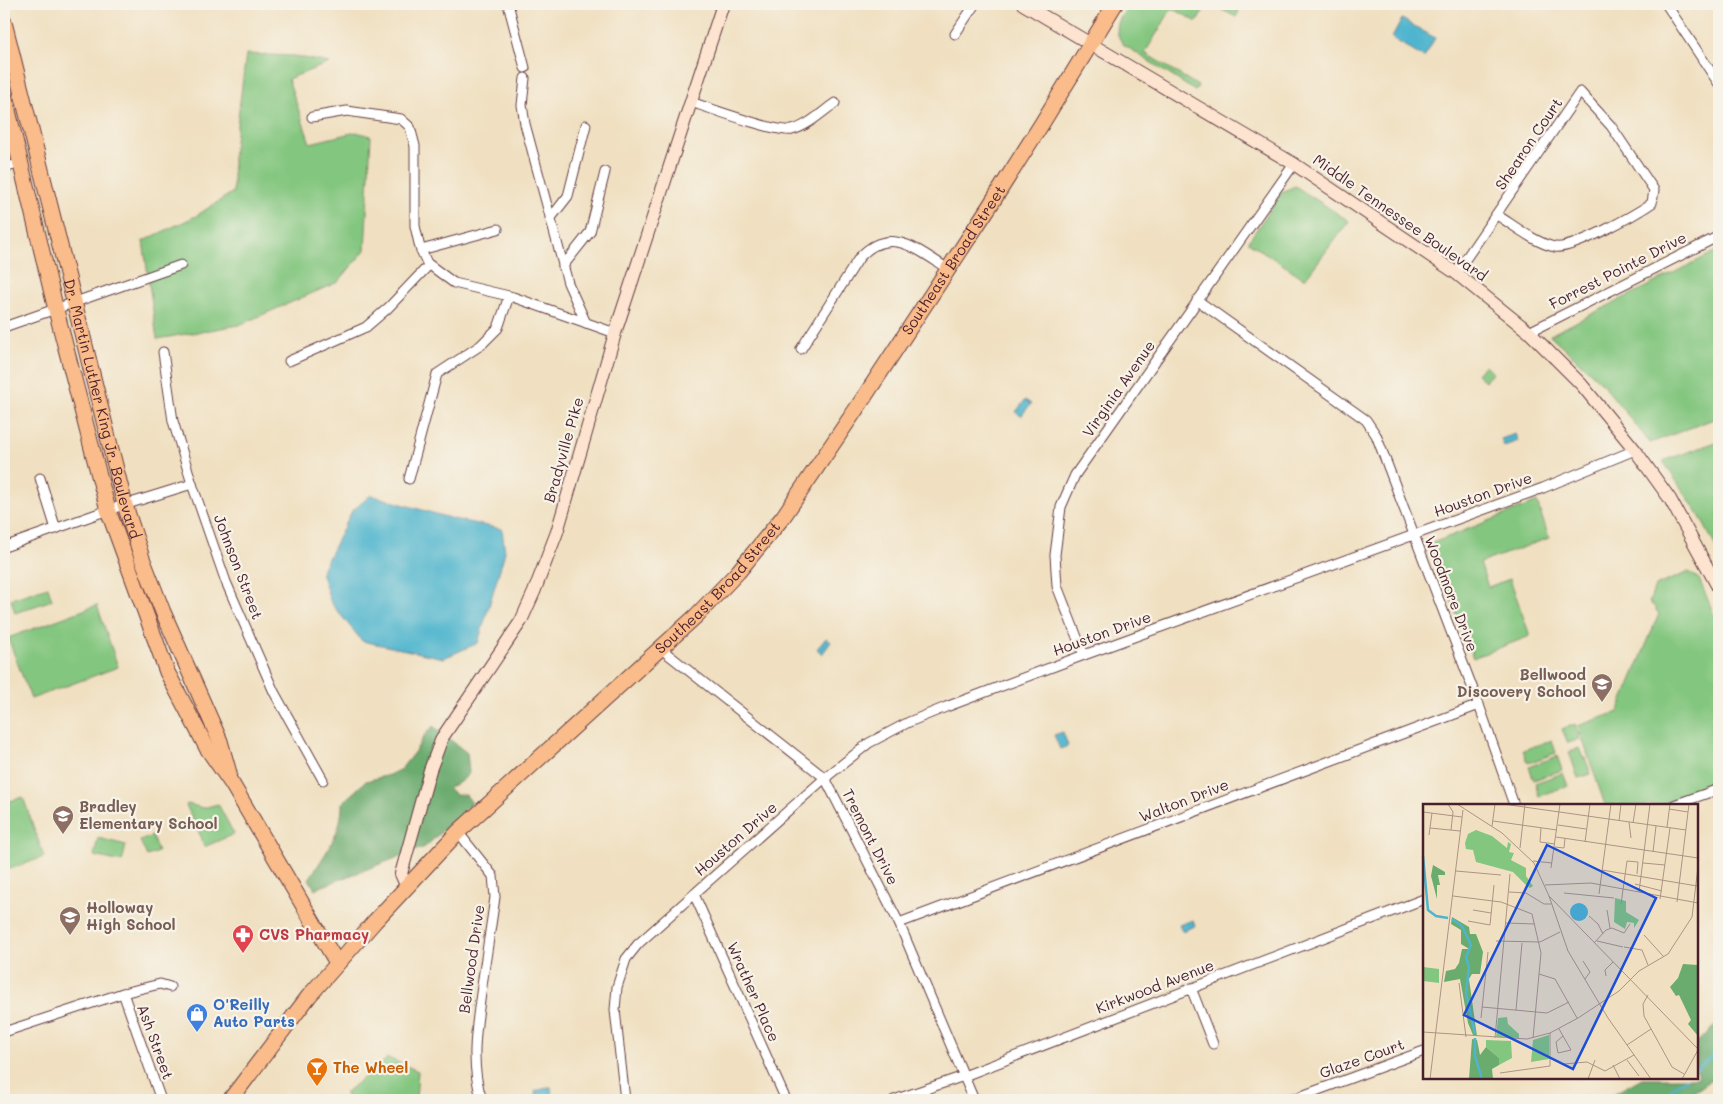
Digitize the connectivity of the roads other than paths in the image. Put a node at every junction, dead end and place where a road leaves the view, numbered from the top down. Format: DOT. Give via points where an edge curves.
graph roads {
  1 [pos="508,4"];
  2 [pos="723,4"];
  3 [pos="975,4"];
  4 [pos="1023,4"];
  5 [pos="1115,4"];
  6 [pos="1666,4"];
  7 [pos="4,22"];
  8 [pos="955,34"];
  9 [pos="1091,43"];
  10 [pos="525,68"];
  11 [pos="526,78"];
  12 [pos="1719,84"];
  13 [pos="4,94"];
  14 [pos="691,102"];
  15 [pos="835,102"];
  16 [pos="312,117"];
  17 [pos="586,125"];
  18 [pos="21,163"];
  19 [pos="1294,164"];
  20 [pos="4,168"];
  21 [pos="605,172"];
  22 [pos="1497,215"];
  23 [pos="550,219"];
  24 [pos="498,229"];
  25 [pos="1719,236"];
  26 [pos="421,250"];
  27 [pos="181,265"];
  28 [pos="429,265"];
  29 [pos="563,266"];
  30 [pos="948,269"];
  31 [pos="1456,273"];
  32 [pos="509,296"];
  33 [pos="1197,300"];
  34 [pos="74,304"];
  35 [pos="56,310"];
  36 [pos="586,323"];
  37 [pos="4,327"];
  38 [pos="1529,332"];
  39 [pos="615,333"];
  40 [pos="801,349"];
  41 [pos="163,352"];
  42 [pos="288,361"];
  43 [pos="1635,450"];
  44 [pos="40,478"];
  45 [pos="409,479"];
  46 [pos="192,484"];
  47 [pos="125,505"];
  48 [pos="108,510"];
  49 [pos="56,529"];
  50 [pos="1414,534"];
  51 [pos="4,547"];
  52 [pos="1719,589"];
  53 [pos="660,648"];
  54 [pos="1084,655"];
  55 [pos="1479,705"];
  56 [pos="825,778"];
  57 [pos="323,780"];
  58 [pos="232,784"];
  59 [pos="1719,789"];
  60 [pos="1514,804"];
  61 [pos="1677,804"];
  62 [pos="458,832"];
  63 [pos="407,887"];
  64 [pos="694,894"];
  65 [pos="1423,899"];
  66 [pos="899,923"];
  67 [pos="337,963"];
  68 [pos="170,987"];
  69 [pos="1191,988"];
  70 [pos="123,993"];
  71 [pos="4,1032"];
  72 [pos="1212,1044"];
  73 [pos="1423,1051"];
  74 [pos="964,1076"];
  75 [pos="161,1100"];
  76 [pos="230,1100"];
  77 [pos="482,1100"];
  78 [pos="625,1100"];
  79 [pos="786,1100"];
  80 [pos="894,1100"];
  81 [pos="974,1100"];
  82 [pos="1281,1100"];
  1 -- 10 [label="street"];
  2 -- 14 [label="main road, Bradyville Pike"];
  3 -- 8 [label="street"];
  4 -- 9 [label="main road, Middle Tennessee Boulevard"];
  5 -- 9 [label="main road, Southeast Broad Street"];
  6 -- 12 [label="street"];
  7 -- 34 [label="main road, Dr. Martin Luther King Jr. Boulevard"];
  9 -- 19 [label="main road, Middle Tennessee Boulevard"];
  9 -- 30 [label="main road, Southeast Broad Street"];
  11 -- 23 [label="street" via="522,105 525,124"];
  13 -- 18 [label="main road, Dr. Martin Luther King Jr. Boulevard"];
  14 -- 15 [label="street" via="758,124 791,130"];
  14 -- 39 [label="main road, Bradyville Pike"];
  16 -- 26 [label="street" via="348,111 401,119 410,127 415,146 415,226"];
  17 -- 23 [label="street" via="568,196"];
  18 -- 20 [label="street"];
  18 -- 35 [label="main road, Dr. Martin Luther King Jr. Boulevard"];
  19 -- 31 [label="main road, Middle Tennessee Boulevard"];
  19 -- 33 [label="street, Virginia Avenue"];
  21 -- 29 [label="street" via="590,232"];
  22 -- 22 [label="street, Shearon Court" via="1580,92 1610,126 1654,190 1652,203 1572,245 1555,247"];
  22 -- 31 [label="street, Shearon Court"];
  23 -- 29 [label="street"];
  24 -- 26 [label="street"];
  25 -- 38 [label="street, Forrest Pointe Drive"];
  26 -- 28 [label="street"];
  27 -- 34 [label="street"];
  28 -- 32 [label="street" via="454,283"];
  28 -- 42 [label="street" via="366,327"];
  29 -- 36 [label="street"];
  30 -- 40 [label="street" via="909,244 881,242 868,248"];
  30 -- 53 [label="main road, Southeast Broad Street" via="783,517 738,572"];
  31 -- 38 [label="main road, Middle Tennessee Boulevard"];
  32 -- 36 [label="street"];
  32 -- 45 [label="street" via="498,328 481,345 437,374"];
  33 -- 50 [label="street, Woodmore Drive" via="1366,420 1376,435"];
  33 -- 54 [label="street, Virginia Avenue" via="1075,475 1061,507 1055,555 1058,586"];
  34 -- 35 [label="street"];
  34 -- 47 [label="main road, Dr. Martin Luther King Jr. Boulevard"];
  35 -- 37 [label="street"];
  35 -- 48 [label="main road, Dr. Martin Luther King Jr. Boulevard"];
  36 -- 39 [label="street"];
  38 -- 43 [label="main road, Middle Tennessee Boulevard" via="1582,384"];
  39 -- 63 [label="main road, Bradyville Pike" via="557,532 534,592 521,621 442,738 401,874"];
  41 -- 46 [label="street, Johnson Street" via="173,421"];
  43 -- 50 [label="street, Houston Drive" via="1543,488"];
  43 -- 52 [label="main road, Middle Tennessee Boulevard" via="1670,499"];
  44 -- 49 [label="street"];
  46 -- 47 [label="street"];
  46 -- 57 [label="street, Johnson Street" via="226,582 274,692"];
  47 -- 48 [label="street"];
  47 -- 58 [label="main road, Dr. Martin Luther King Jr. Boulevard" via="163,612 220,742"];
  48 -- 49 [label="street"];
  48 -- 58 [label="main road, Dr. Martin Luther King Jr. Boulevard" via="167,672 207,748"];
  49 -- 51 [label="street"];
  50 -- 54 [label="street, Houston Drive"];
  50 -- 55 [label="street, Woodmore Drive"];
  53 -- 56 [label="street, Tremont Drive"];
  53 -- 62 [label="main road, Southeast Broad Street"];
  54 -- 56 [label="street, Houston Drive" via="909,722 869,742"];
  55 -- 60 [label="street, Woodmore Drive"];
  55 -- 66 [label="street, Walton Drive"];
  56 -- 64 [label="street, Houston Drive"];
  56 -- 66 [label="street, Tremont Drive"];
  58 -- 67 [label="main road, Dr. Martin Luther King Jr. Boulevard"];
  59 -- 61 [label="street"];
  62 -- 63 [label="main road, Southeast Broad Street"];
  62 -- 77 [label="street, Bellwood Drive" via="493,876 495,897 474,1039 477,1086"];
  63 -- 67 [label="main road, Southeast Broad Street"];
  64 -- 78 [label="street, Houston Drive" via="638,944 626,959 617,987 615,1010"];
  64 -- 79 [label="street, Wrather Place"];
  65 -- 69 [label="street, Kirkwood Avenue"];
  66 -- 74 [label="street, Tremont Drive"];
  67 -- 76 [label="main road, Southeast Broad Street"];
  68 -- 70 [label="street" via="160,984"];
  69 -- 72 [label="street"];
  69 -- 74 [label="street, Kirkwood Avenue"];
  70 -- 71 [label="street"];
  70 -- 75 [label="street, Ash Street"];
  73 -- 82 [label="street, Glaze Court" via="1299,1097"];
  74 -- 80 [label="street, Kirkwood Avenue"];
  74 -- 81 [label="street, Tremont Drive"];
}
